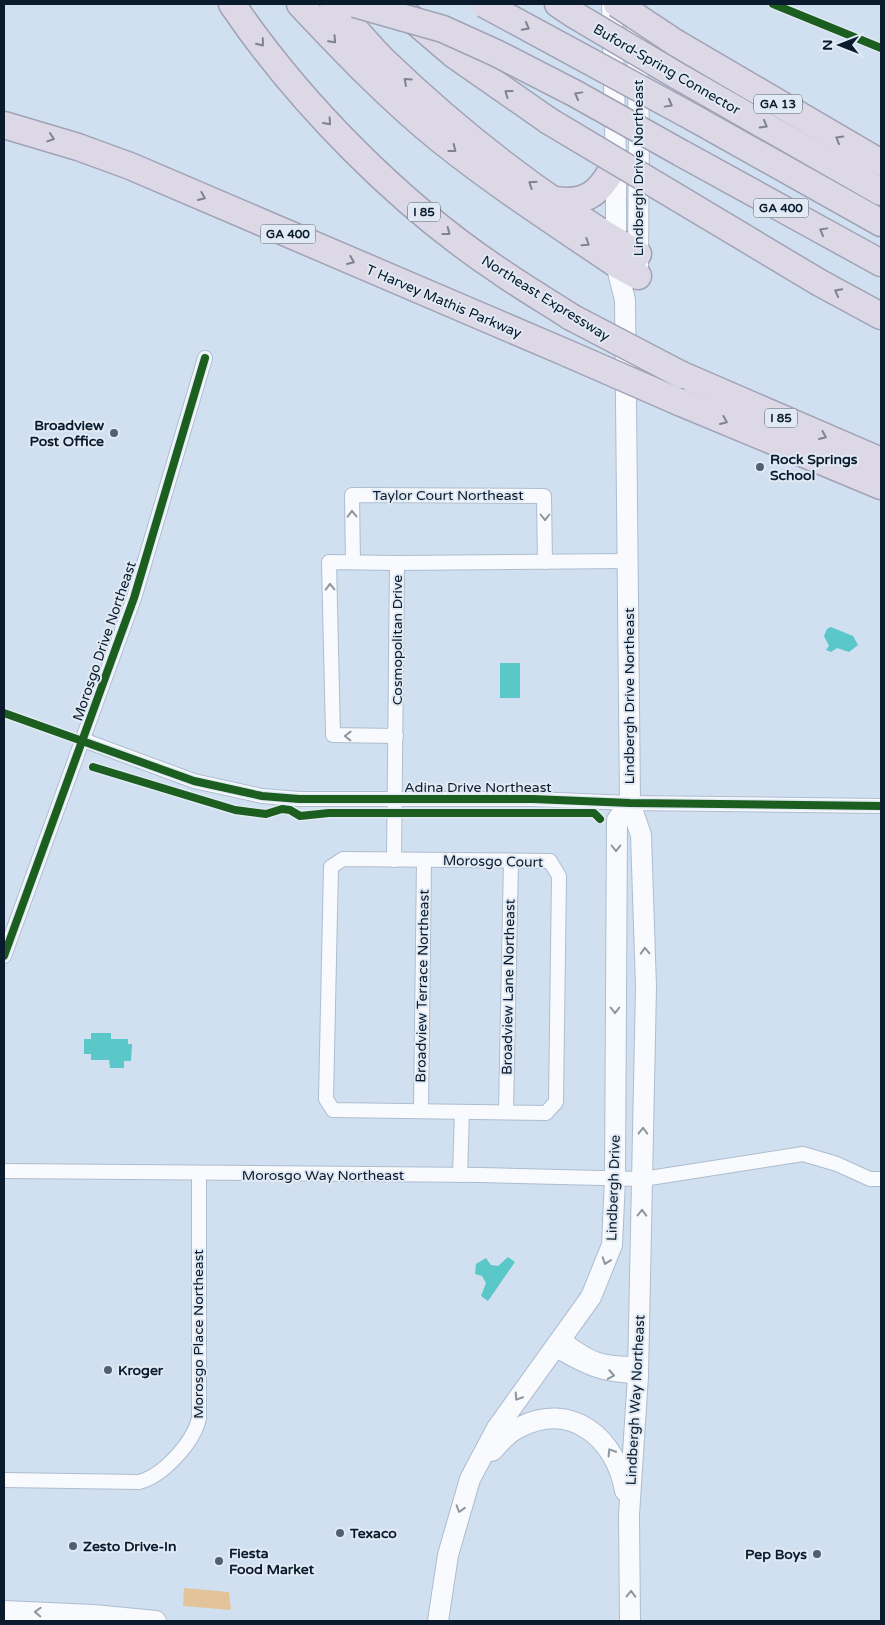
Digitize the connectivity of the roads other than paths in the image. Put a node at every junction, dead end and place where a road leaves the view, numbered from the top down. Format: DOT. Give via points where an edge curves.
graph roads {
  1 [pos="232,4"];
  2 [pos="300,4"];
  3 [pos="333,4"];
  4 [pos="355,4"];
  5 [pos="396,4"];
  6 [pos="484,4"];
  7 [pos="612,4"];
  8 [pos="617,4"];
  9 [pos="636,4"];
  10 [pos="565,9"];
  11 [pos="4,125"];
  12 [pos="616,163"];
  13 [pos="881,163"];
  14 [pos="881,192"];
  15 [pos="556,200"];
  16 [pos="881,223"];
  17 [pos="627,258"];
  18 [pos="881,263"];
  19 [pos="881,316"];
  20 [pos="205,358"];
  21 [pos="881,461"];
  22 [pos="881,486"];
  23 [pos="352,562"];
  24 [pos="545,562"];
  25 [pos="628,562"];
  26 [pos="397,563"];
  27 [pos="396,736"];
  28 [pos="83,740"];
  29 [pos="396,799"];
  30 [pos="630,803"];
  31 [pos="881,806"];
  32 [pos="394,860"];
  33 [pos="424,860"];
  34 [pos="511,861"];
  35 [pos="4,956"];
  36 [pos="421,1111"];
  37 [pos="462,1112"];
  38 [pos="506,1112"];
  39 [pos="4,1172"];
  40 [pos="199,1174"];
  41 [pos="460,1175"];
  42 [pos="615,1179"];
  43 [pos="643,1179"];
  44 [pos="881,1179"];
  45 [pos="558,1343"];
  46 [pos="638,1370"];
  47 [pos="470,1479"];
  48 [pos="4,1480"];
  49 [pos="629,1515"];
  50 [pos="4,1611"];
  51 [pos="156,1621"];
  52 [pos="438,1621"];
  53 [pos="630,1621"];
  1 -- 21 [label="highway, Northeast Expressway / I 85, one-way, bridge" via="295,86 335,130 437,224 500,272 571,316 682,375"];
  2 -- 17 [label="highway, one-way" via="381,86 442,141 486,175"];
  15 -- 3 [label="highway, one-way" via="451,122 383,59"];
  18 -- 4 [label="highway, GA 400, one-way, bridge" via="496,53 443,30"];
  19 -- 5 [label="highway, one-way, bridge" via="549,120 453,54"];
  6 -- 16 [label="highway, one-way, bridge"];
  7 -- 12 [label="main road, Lindbergh Drive Northeast"];
  13 -- 8 [label="highway, Buford-Spring Connector / GA 13, one-way, bridge" via="676,44"];
  9 -- 17 [label="main road, Lindbergh Drive Northeast" via="640,131"];
  10 -- 14 [label="highway, Buford-Spring Connector / GA 13, one-way, bridge"];
  11 -- 22 [label="highway, T Harvey Mathis Parkway / GA 400, one-way, bridge" via="130,166"];
  12 -- 15 [label="highway" via="606,182 594,193 580,201"];
  12 -- 17 [label="main road, Lindbergh Drive Northeast"];
  15 -- 17 [label="highway"];
  17 -- 25 [label="main road, Lindbergh Drive Northeast"];
  20 -- 28 [label="street, Morosgo Drive Northeast" via="134,598"];
  23 -- 24 [label="street, Taylor Court Northeast, one-way" via="352,495 544,496"];
  23 -- 26 [label="street"];
  27 -- 23 [label="street, one-way" via="333,735 329,562"];
  24 -- 25 [label="street, Cosmopolitan Drive"];
  24 -- 26 [label="street, Cosmopolitan Drive"];
  25 -- 30 [label="main road, Lindbergh Drive Northeast"];
  26 -- 27 [label="street, Cosmopolitan Drive"];
  27 -- 29 [label="street, Cosmopolitan Drive"];
  28 -- 29 [label="street, Adina Drive Northeast" via="229,791 299,798"];
  28 -- 35 [label="street, Morosgo Drive Northeast"];
  29 -- 30 [label="street, Adina Drive Northeast"];
  29 -- 32 [label="street, Cosmopolitan Drive"];
  30 -- 31 [label="street, Adina Drive Northeast"];
  30 -- 42 [label="main road, Lindbergh Drive, one-way" via="617,820"];
  43 -- 30 [label="main road, Lindbergh Drive Northeast, one-way" via="644,921 641,835"];
  32 -- 33 [label="street, Morosgo Court"];
  32 -- 36 [label="street, Morosgo Court" via="343,859 331,868 326,1099 333,1110"];
  33 -- 34 [label="street, Morosgo Court"];
  33 -- 36 [label="street, Broadview Terrace Northeast"];
  34 -- 38 [label="street, Broadview Lane Northeast"];
  34 -- 38 [label="street, Morosgo Court" via="550,861 559,876 556,1102 546,1113"];
  36 -- 37 [label="street, Morosgo Court"];
  37 -- 38 [label="street, Morosgo Court"];
  37 -- 41 [label="street"];
  39 -- 40 [label="street, Morosgo Way Northeast"];
  40 -- 41 [label="street, Morosgo Way Northeast"];
  40 -- 48 [label="street, Morosgo Place Northeast" via="197,1428 161,1473 151,1479 139,1482"];
  41 -- 42 [label="street, Morosgo Way Northeast"];
  42 -- 43 [label="street, Morosgo Way Northeast"];
  42 -- 45 [label="main road, Lindbergh Drive, one-way" via="612,1245 591,1297"];
  43 -- 44 [label="street, Morosgo Way Northeast" via="803,1154 838,1164 870,1179"];
  46 -- 43 [label="main road, Lindbergh Way Northeast, one-way"];
  45 -- 46 [label="street" via="596,1361"];
  45 -- 47 [label="main road, Lindbergh Drive, one-way" via="497,1428"];
  46 -- 49 [label="main road, Lindbergh Way Northeast"];
  49 -- 47 [label="main road, one-way" via="622,1472 610,1449 599,1437 573,1423 543,1420 516,1429 490,1453"];
  47 -- 52 [label="main road, Lindbergh Drive, one-way" via="448,1555"];
  53 -- 49 [label="main road, Lindbergh Way Northeast, one-way"];
  51 -- 50 [label="main road, one-way"];
}
